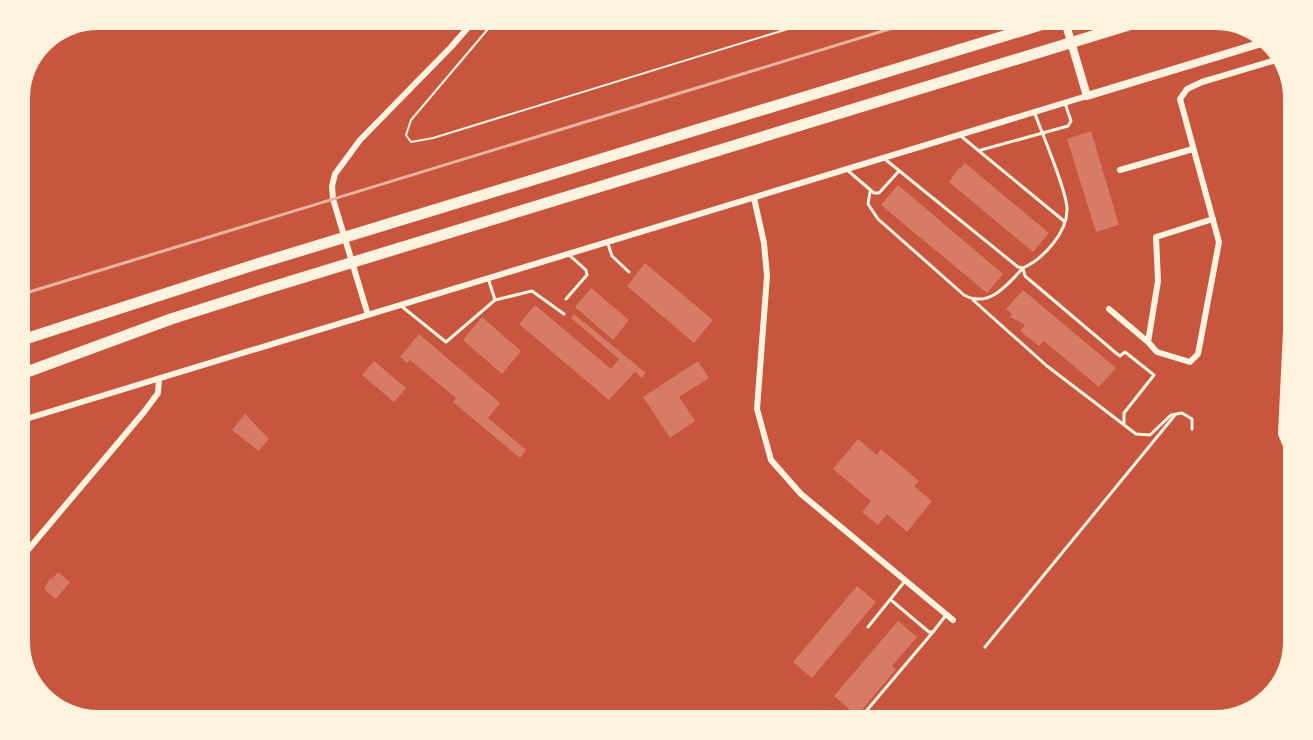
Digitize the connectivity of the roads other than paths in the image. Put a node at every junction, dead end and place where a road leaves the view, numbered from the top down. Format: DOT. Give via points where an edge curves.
graph roads {
  1 [pos="466,30"];
  2 [pos="1025,30"];
  3 [pos="1070,30"];
  4 [pos="1114,30"];
  5 [pos="1073,43"];
  6 [pos="1256,45"];
  7 [pos="1272,61"];
  8 [pos="1087,96"];
  9 [pos="1065,103"];
  10 [pos="1035,112"];
  11 [pos="1042,132"];
  12 [pos="959,134"];
  13 [pos="1193,149"];
  14 [pos="979,151"];
  15 [pos="883,158"];
  16 [pos="846,169"];
  17 [pos="1120,170"];
  18 [pos="899,171"];
  19 [pos="870,192"];
  20 [pos="754,198"];
  21 [pos="1213,219"];
  22 [pos="1066,222"];
  23 [pos="345,239"];
  24 [pos="607,242"];
  25 [pos="568,254"];
  26 [pos="352,263"];
  27 [pos="1023,268"];
  28 [pos="629,272"];
  29 [pos="488,278"];
  30 [pos="566,299"];
  31 [pos="971,299"];
  32 [pos="495,300"];
  33 [pos="400,305"];
  34 [pos="1109,309"];
  35 [pos="564,314"];
  36 [pos="368,315"];
  37 [pos="30,337"];
  38 [pos="1148,342"];
  39 [pos="30,371"];
  40 [pos="159,379"];
  41 [pos="1283,393"];
  42 [pos="1175,415"];
  43 [pos="30,418"];
  44 [pos="1124,424"];
  45 [pos="1192,429"];
  46 [pos="1283,439"];
  47 [pos="30,547"];
  48 [pos="905,581"];
  49 [pos="891,600"];
  50 [pos="950,618"];
  51 [pos="868,627"];
  52 [pos="933,632"];
  53 [pos="985,647"];
  54 [pos="867,710"];
  1 -- 23 [label="street" via="360,140 335,174 333,199"];
  2 -- 23 [label="highway"];
  3 -- 5 [label="street"];
  4 -- 5 [label="highway"];
  5 -- 8 [label="street"];
  5 -- 26 [label="highway"];
  6 -- 8 [label="street"];
  7 -- 13 [label="street" via="1187,89 1180,99"];
  8 -- 9 [label="street"];
  9 -- 10 [label="street"];
  9 -- 11 [label="lane" via="1070,124"];
  10 -- 11 [label="lane"];
  10 -- 12 [label="street"];
  11 -- 14 [label="lane"];
  11 -- 22 [label="lane" via="1067,205"];
  12 -- 14 [label="lane"];
  12 -- 15 [label="street"];
  13 -- 17 [label="street"];
  13 -- 21 [label="street"];
  14 -- 22 [label="lane"];
  15 -- 16 [label="street"];
  15 -- 18 [label="lane"];
  16 -- 19 [label="lane"];
  16 -- 20 [label="street"];
  18 -- 19 [label="lane" via="879,193"];
  18 -- 27 [label="lane"];
  19 -- 31 [label="lane" via="868,204 878,219"];
  20 -- 24 [label="street"];
  20 -- 48 [label="street" via="766,262 757,388 766,447 784,478"];
  21 -- 38 [label="street" via="1156,237 1158,281"];
  21 -- 38 [label="street" via="1219,242 1198,354 1190,362 1157,352"];
  22 -- 27 [label="lane" via="1043,253"];
  23 -- 26 [label="street"];
  23 -- 37 [label="highway"];
  24 -- 25 [label="street"];
  24 -- 28 [label="lane" via="612,256"];
  25 -- 29 [label="street"];
  25 -- 30 [label="lane" via="587,275"];
  26 -- 36 [label="street"];
  26 -- 39 [label="highway" via="171,319"];
  27 -- 31 [label="lane" via="997,295"];
  27 -- 44 [label="lane" via="1025,276 1120,356 1125,352 1154,375 1124,413"];
  29 -- 32 [label="lane"];
  29 -- 33 [label="street"];
  31 -- 44 [label="lane"];
  32 -- 33 [label="lane" via="446,342"];
  32 -- 35 [label="lane" via="532,291"];
  33 -- 36 [label="street"];
  34 -- 38 [label="street"];
  36 -- 40 [label="street"];
  40 -- 43 [label="street"];
  40 -- 47 [label="street" via="158,393 144,412"];
  41 -- 46 [label="street"];
  42 -- 44 [label="lane" via="1144,437"];
  42 -- 45 [label="lane" via="1192,419"];
  42 -- 53 [label="lane"];
  48 -- 49 [label="lane"];
  48 -- 50 [label="street"];
  49 -- 51 [label="lane"];
  49 -- 52 [label="lane"];
  50 -- 52 [label="lane"];
  52 -- 54 [label="lane"];
}
